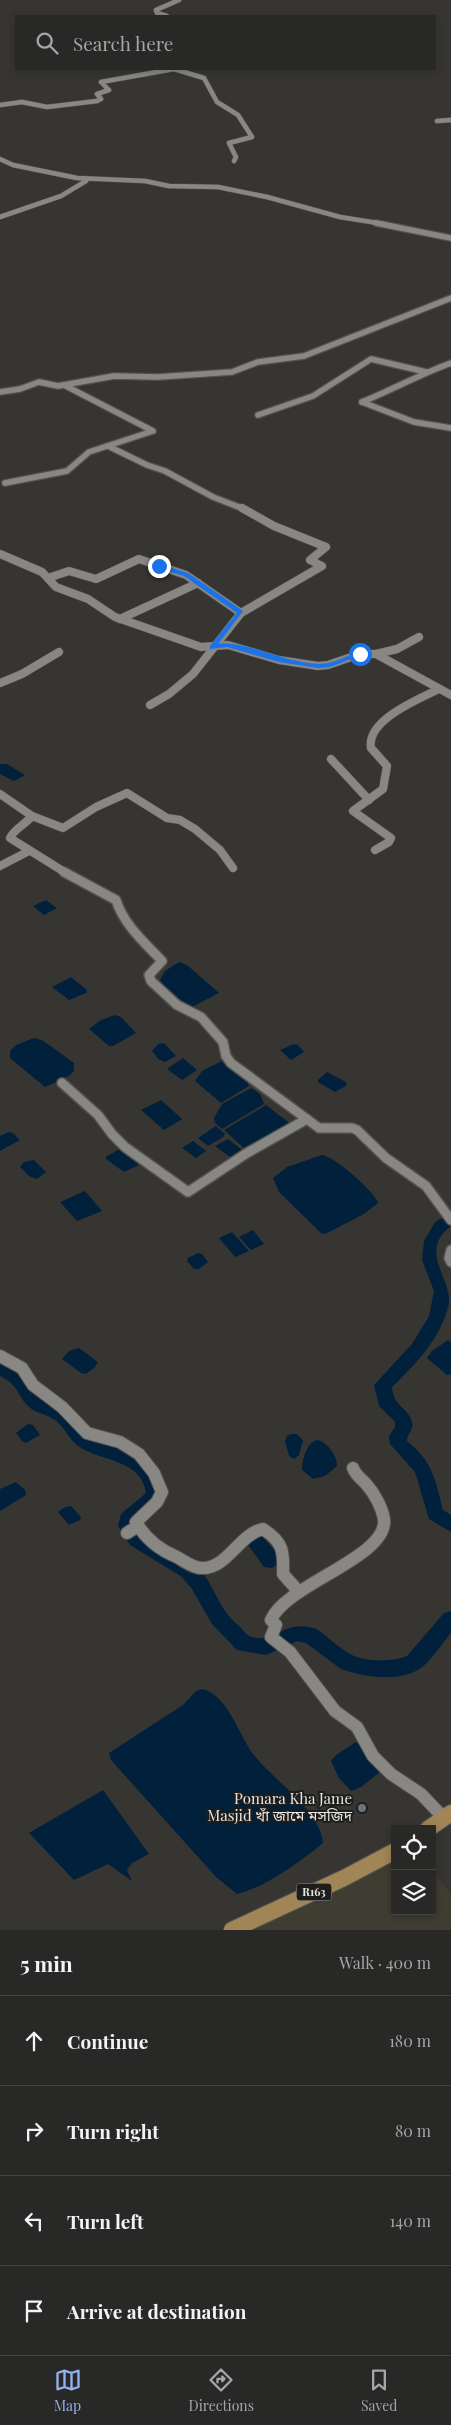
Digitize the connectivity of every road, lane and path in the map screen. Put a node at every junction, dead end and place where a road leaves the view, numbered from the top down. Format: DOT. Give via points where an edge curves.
graph roads {
  1 [pos="178,0"];
  2 [pos="164,15"];
  3 [pos="168,70"];
  4 [pos="177,70"];
  5 [pos="0,105"];
  6 [pos="451,120"];
  7 [pos="437,121"];
  8 [pos="0,159"];
  9 [pos="234,162"];
  10 [pos="88,179"];
  11 [pos="0,218"];
  12 [pos="451,238"];
  13 [pos="451,298"];
  14 [pos="441,303"];
  15 [pos="449,306"];
  16 [pos="451,363"];
  17 [pos="426,372"];
  18 [pos="64,385"];
  19 [pos="0,392"];
  20 [pos="258,415"];
  21 [pos="451,428"];
  22 [pos="108,446"];
  23 [pos="5,483"];
  24 [pos="0,554"];
  25 [pos="48,578"];
  26 [pos="198,583"];
  27 [pos="241,613"];
  28 [pos="120,619"];
  29 [pos="420,637"];
  30 [pos="212,647"];
  31 [pos="59,652"];
  32 [pos="376,654"];
  33 [pos="0,683"];
  34 [pos="439,689"];
  35 [pos="451,695"];
  36 [pos="150,705"];
  37 [pos="331,759"];
  38 [pos="0,794"];
  39 [pos="369,800"];
  40 [pos="32,816"];
  41 [pos="374,850"];
  42 [pos="29,851"];
  43 [pos="0,866"];
  44 [pos="233,868"];
  45 [pos="62,1083"];
  46 [pos="307,1119"];
  47 [pos="449,1218"];
  48 [pos="451,1250"];
  49 [pos="451,1262"];
  50 [pos="0,1356"];
  51 [pos="352,1468"];
  52 [pos="298,1592"];
  53 [pos="271,1637"];
  54 [pos="285,1648"];
  55 [pos="447,1816"];
  56 [pos="434,1825"];
  57 [pos="391,1853"];
  58 [pos="232,1930"];
  1 -- 2 [label="street" via="156,10"];
  3 -- 5 [label="street" via="104,80 101,82 109,90 97,94 100,100 47,107 22,102"];
  4 -- 9 [label="street" via="204,78 217,102 238,115 249,130 252,137 229,143 236,159"];
  6 -- 7 [label="street"];
  8 -- 10 [label="street" via="13,165"];
  10 -- 11 [label="street" via="77,183 66,194"];
  10 -- 12 [label="street" via="192,188 218,187 340,217"];
  13 -- 14 [label="street"];
  14 -- 15 [label="street"];
  14 -- 18 [label="street" via="295,358 258,362 225,373 114,376"];
  16 -- 17 [label="street"];
  17 -- 20 [label="street" via="370,359 313,396"];
  17 -- 21 [label="street" via="362,402 414,422"];
  18 -- 19 [label="street" via="39,382"];
  18 -- 22 [label="street" via="153,430"];
  22 -- 23 [label="street" via="86,454 67,471"];
  22 -- 27 [label="street" via="274,526 326,547 310,560 322,566"];
  24 -- 25 [label="street" via="36,568"];
  25 -- 26 [label="street" via="69,571 96,579 139,559 186,575"];
  25 -- 28 [label="street" via="56,587 88,599"];
  26 -- 27 [label="street"];
  26 -- 28 [label="street"];
  27 -- 30 [label="street"];
  28 -- 30 [label="street" via="201,647"];
  29 -- 32 [label="street" via="397,649"];
  30 -- 32 [label="street" via="228,645 279,660 318,666 360,654"];
  30 -- 36 [label="street" via="193,674"];
  31 -- 33 [label="street"];
  32 -- 34 [label="street"];
  34 -- 35 [label="street"];
  34 -- 39 [label="street" via="401,709 373,732 372,750 387,766 385,786"];
  37 -- 39 [label="street" via="346,770 358,790"];
  38 -- 40 [label="street"];
  39 -- 41 [label="street" via="354,812 392,839"];
  40 -- 42 [label="street" via="10,835 13,841"];
  40 -- 44 [label="street" via="63,828 127,793 167,818 179,820 195,829 220,850"];
  42 -- 43 [label="street"];
  42 -- 46 [label="street" via="116,900 131,928 162,961 149,975 151,981 177,1005 201,1017 223,1042 226,1056 235,1067"];
  45 -- 46 [label="street" via="102,1119 114,1138 144,1163 188,1192"];
  46 -- 47 [label="street" via="322,1129 354,1128 400,1170 426,1186"];
  48 -- 49 [label="street"];
  50 -- 52 [label="street" via="17,1363 28,1374 31,1384 67,1411 78,1427 94,1437 120,1442 134,1449 145,1461 161,1493 157,1502 138,1517 133,1529 160,1548 199,1568 210,1568 248,1536 263,1529 281,1545 286,1558 283,1574"];
  51 -- 52 [label="street" via="356,1478 367,1484 381,1510 384,1524 378,1539 366,1550"];
  52 -- 53 [label="street" via="275,1610 271,1620 276,1625"];
  53 -- 54 [label="street"];
  54 -- 55 [label="street" via="335,1711 357,1727 373,1756 391,1774"];
  55 -- 56 [label="main road"];
  57 -- 58 [label="main road, R163"];
}
